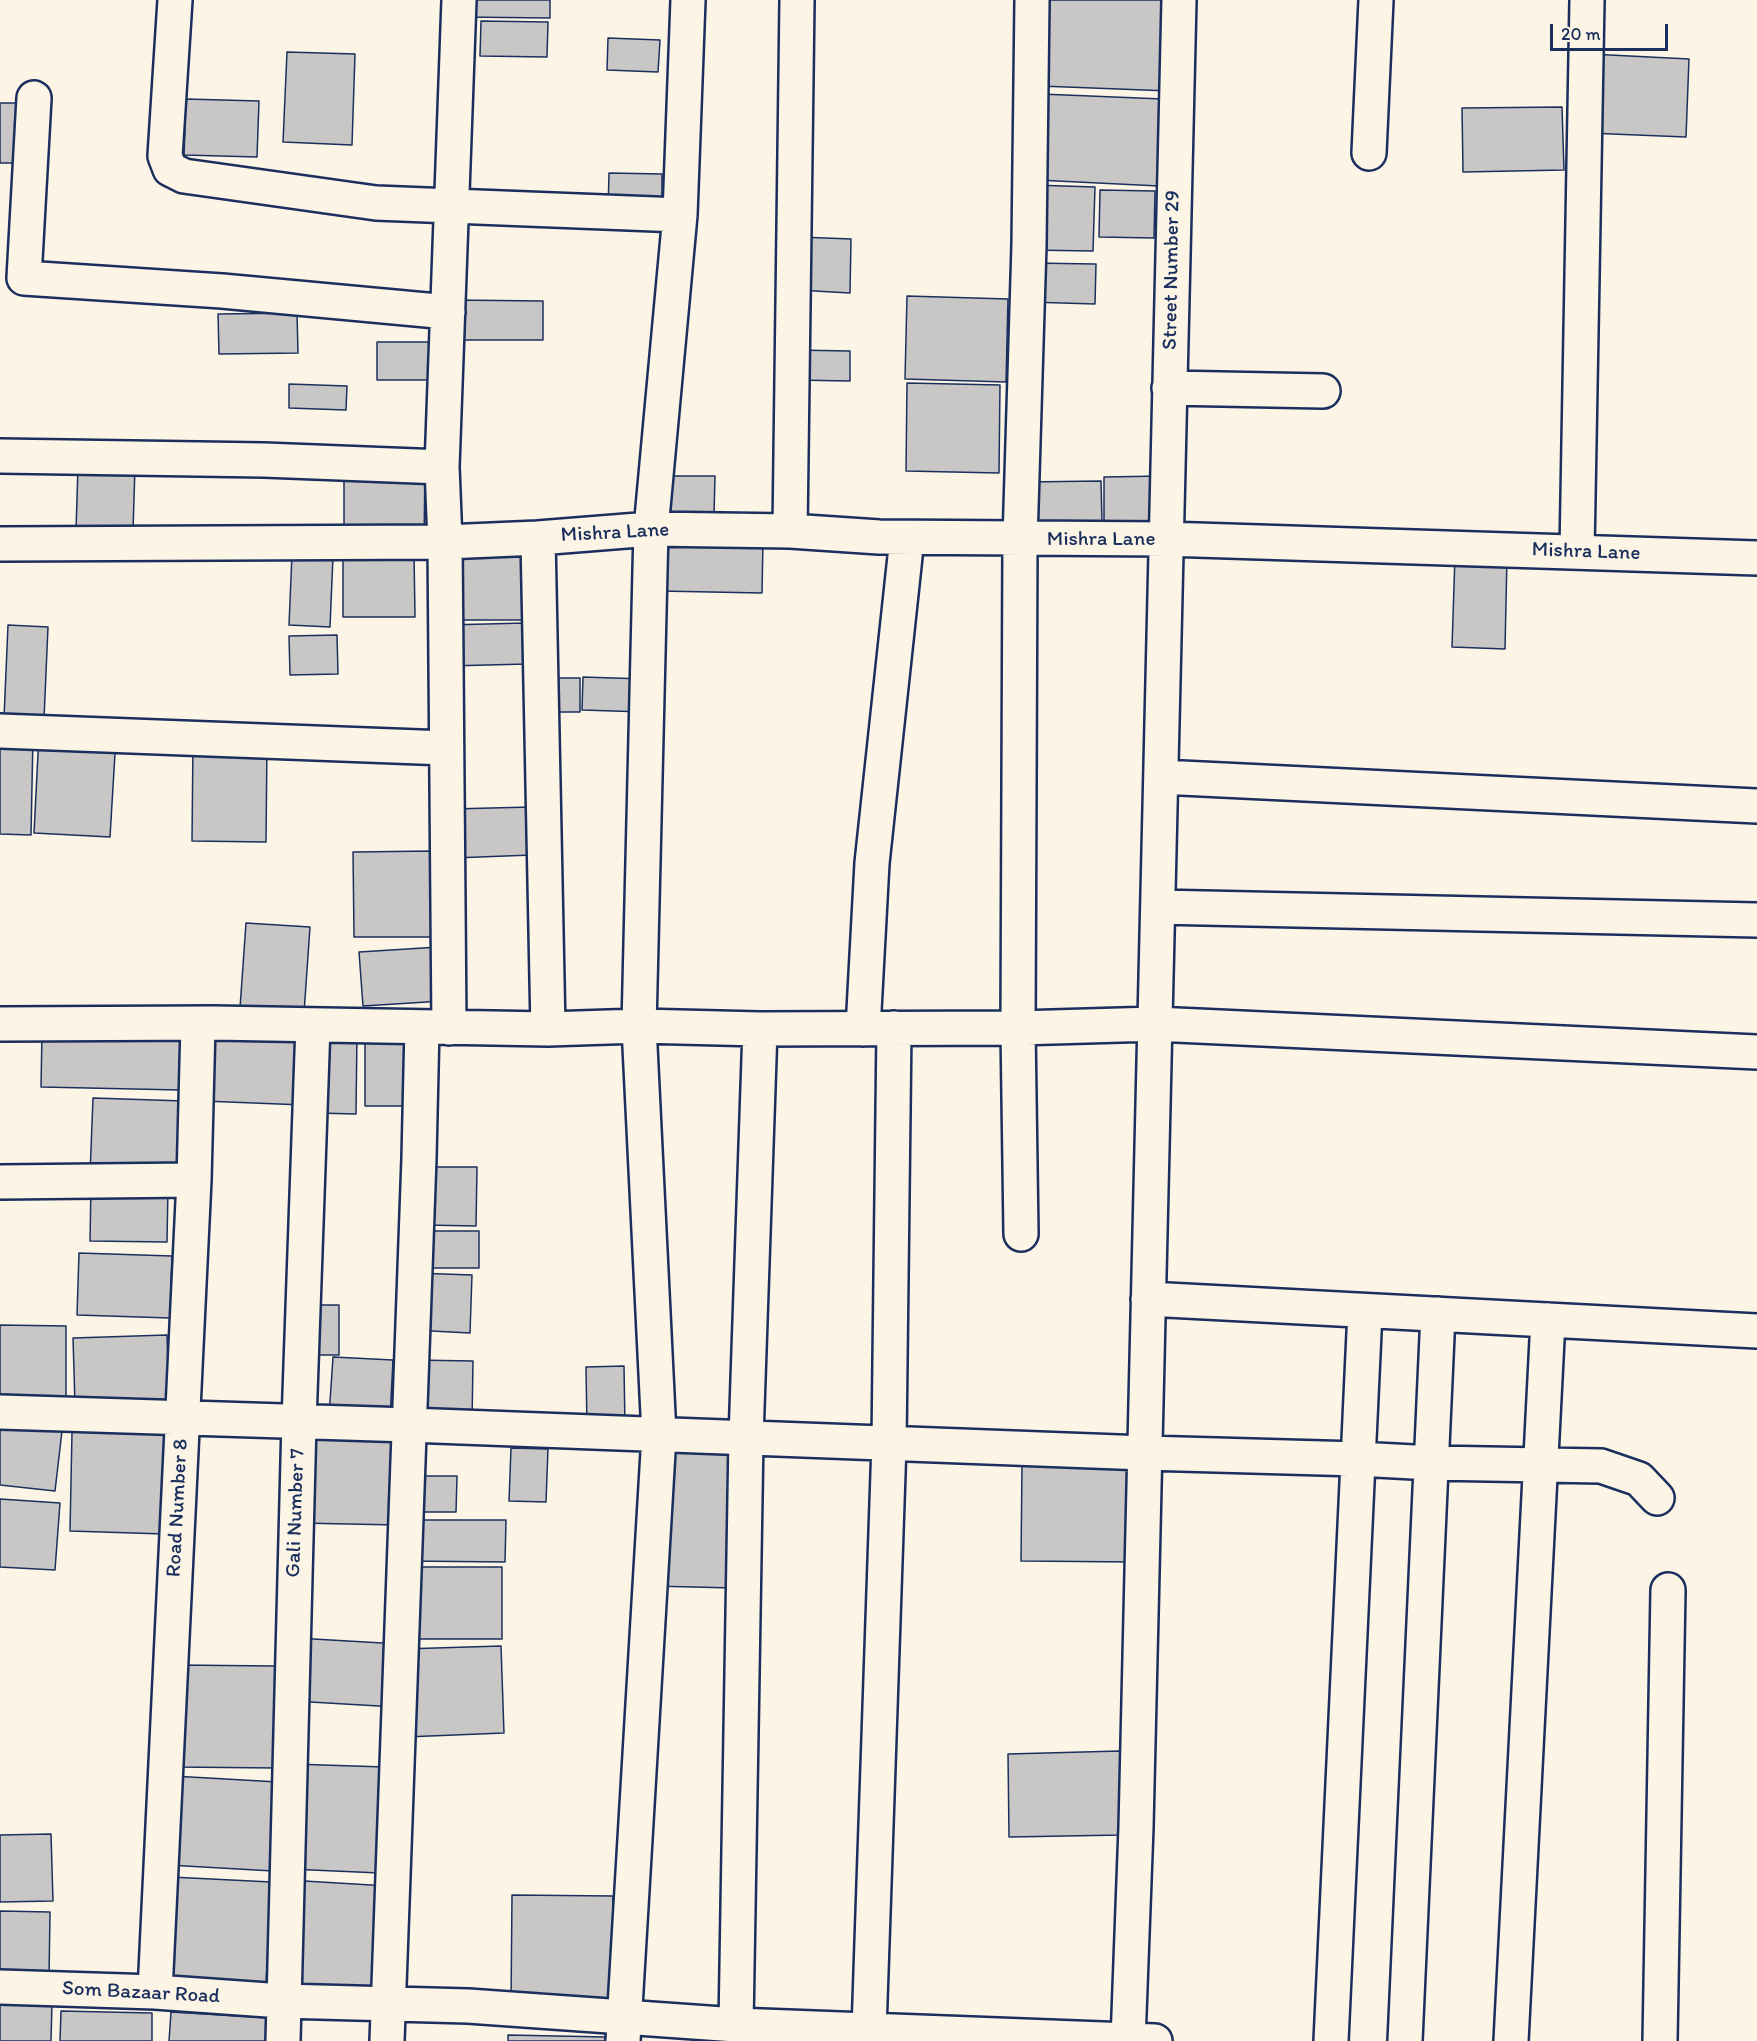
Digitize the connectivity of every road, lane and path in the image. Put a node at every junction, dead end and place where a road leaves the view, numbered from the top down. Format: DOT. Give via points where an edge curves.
graph roads {
  1 [pos="175,0"];
  2 [pos="459,0"];
  3 [pos="688,0"];
  4 [pos="797,0"];
  5 [pos="1032,0"];
  6 [pos="1179,0"];
  7 [pos="1376,0"];
  8 [pos="1587,0"];
  9 [pos="33,98"];
  10 [pos="1369,153"];
  11 [pos="452,206"];
  12 [pos="680,215"];
  13 [pos="448,312"];
  14 [pos="1169,388"];
  15 [pos="1323,391"];
  16 [pos="0,456"];
  17 [pos="442,467"];
  18 [pos="651,529"];
  19 [pos="790,531"];
  20 [pos="538,538"];
  21 [pos="907,538"];
  22 [pos="1166,539"];
  23 [pos="1020,540"];
  24 [pos="445,542"];
  25 [pos="0,544"];
  26 [pos="1577,552"];
  27 [pos="1757,558"];
  28 [pos="0,731"];
  29 [pos="446,748"];
  30 [pos="1161,777"];
  31 [pos="1757,806"];
  32 [pos="1158,907"];
  33 [pos="1757,920"];
  34 [pos="0,1024"];
  35 [pos="198,1024"];
  36 [pos="1155,1024"];
  37 [pos="313,1025"];
  38 [pos="639,1026"];
  39 [pos="436,1028"];
  40 [pos="878,1028"];
  41 [pos="1018,1028"];
  42 [pos="548,1029"];
  43 [pos="760,1029"];
  44 [pos="1757,1052"];
  45 [pos="194,1180"];
  46 [pos="0,1182"];
  47 [pos="1021,1234"];
  48 [pos="1148,1299"];
  49 [pos="1365,1311"];
  50 [pos="1438,1314"];
  51 [pos="1548,1320"];
  52 [pos="1757,1331"];
  53 [pos="0,1412"];
  54 [pos="183,1418"];
  55 [pos="299,1422"];
  56 [pos="409,1425"];
  57 [pos="659,1435"];
  58 [pos="746,1438"];
  59 [pos="889,1444"];
  60 [pos="1145,1453"];
  61 [pos="1358,1459"];
  62 [pos="1431,1463"];
  63 [pos="1540,1465"];
  64 [pos="1657,1498"];
  65 [pos="1668,1590"];
  66 [pos="0,1987"];
  67 [pos="155,1992"];
  68 [pos="282,2001"];
  69 [pos="388,2003"];
  70 [pos="736,2025"];
  71 [pos="624,2030"];
  72 [pos="869,2030"];
  73 [pos="1137,2040"];
  74 [pos="283,2041"];
  75 [pos="387,2041"];
  76 [pos="1331,2041"];
  77 [pos="1405,2041"];
  78 [pos="1511,2041"];
  79 [pos="1660,2041"];
  1 -- 11 [label="street" via="165,144 170,169 184,176 376,203"];
  2 -- 11 [label="street"];
  3 -- 12 [label="street"];
  4 -- 19 [label="street"];
  5 -- 23 [label="street"];
  6 -- 14 [label="street, Street Number 29"];
  7 -- 10 [label="street"];
  8 -- 26 [label="street"];
  9 -- 13 [label="street" via="24,278"];
  11 -- 12 [label="street"];
  11 -- 13 [label="street"];
  12 -- 18 [label="street"];
  13 -- 17 [label="street"];
  14 -- 15 [label="street"];
  14 -- 22 [label="street, Street Number 29"];
  16 -- 17 [label="street"];
  17 -- 24 [label="street"];
  18 -- 19 [label="street, Mishra Lane"];
  18 -- 20 [label="street, Mishra Lane"];
  18 -- 38 [label="street"];
  19 -- 21 [label="street, Mishra Lane"];
  20 -- 24 [label="street, Mishra Lane"];
  20 -- 42 [label="street"];
  21 -- 23 [label="street, Mishra Lane"];
  21 -- 40 [label="street" via="872,863"];
  22 -- 23 [label="street, Mishra Lane"];
  22 -- 26 [label="street, Mishra Lane"];
  22 -- 30 [label="street, Street Number 29"];
  23 -- 41 [label="street"];
  24 -- 25 [label="street, Mishra Lane"];
  24 -- 29 [label="street"];
  26 -- 27 [label="street, Mishra Lane"];
  28 -- 29 [label="street"];
  29 -- 39 [label="street"];
  30 -- 31 [label="street"];
  30 -- 32 [label="street, Street Number 29"];
  32 -- 33 [label="street"];
  32 -- 36 [label="street, Street Number 29"];
  34 -- 35 [label="street"];
  35 -- 37 [label="street"];
  35 -- 45 [label="street, Road Number 8"];
  36 -- 41 [label="street"];
  36 -- 44 [label="street"];
  36 -- 48 [label="street, Street Number 29"];
  37 -- 39 [label="street"];
  37 -- 55 [label="street, Gali Number 7"];
  38 -- 42 [label="street"];
  38 -- 43 [label="street"];
  38 -- 57 [label="street"];
  39 -- 42 [label="street"];
  39 -- 56 [label="street" via="419,1158"];
  40 -- 41 [label="street"];
  40 -- 43 [label="street"];
  40 -- 59 [label="street"];
  41 -- 47 [label="street"];
  43 -- 58 [label="street"];
  45 -- 46 [label="street"];
  45 -- 54 [label="street, Road Number 8"];
  48 -- 49 [label="street"];
  48 -- 60 [label="street, Street Number 29"];
  49 -- 50 [label="street"];
  49 -- 61 [label="street"];
  50 -- 51 [label="street"];
  50 -- 62 [label="street"];
  51 -- 52 [label="street"];
  51 -- 63 [label="street"];
  53 -- 54 [label="street"];
  54 -- 55 [label="street"];
  54 -- 67 [label="street, Road Number 8"];
  55 -- 56 [label="street"];
  55 -- 68 [label="street, Gali Number 7"];
  56 -- 57 [label="street"];
  56 -- 69 [label="street"];
  57 -- 58 [label="street"];
  57 -- 71 [label="street"];
  58 -- 59 [label="street"];
  58 -- 70 [label="street"];
  59 -- 60 [label="street"];
  59 -- 72 [label="street"];
  60 -- 61 [label="street"];
  60 -- 73 [label="street, Street Number 29" via="1136,1827"];
  61 -- 62 [label="street"];
  61 -- 76 [label="street"];
  62 -- 63 [label="street"];
  62 -- 77 [label="street"];
  63 -- 64 [label="street" via="1601,1466 1639,1479"];
  63 -- 78 [label="street"];
  65 -- 79 [label="street"];
  66 -- 67 [label="street, Som Bazaar Road"];
  67 -- 68 [label="street, Som Bazaar Road"];
  68 -- 69 [label="street, Som Bazaar Road"];
  68 -- 74 [label="street, Gali Number 7"];
  69 -- 71 [label="street, Som Bazaar Road" via="468,2006"];
  69 -- 75 [label="street"];
  70 -- 71 [label="street, Som Bazaar Road"];
  70 -- 72 [label="street, Som Bazaar Road"];
  72 -- 73 [label="street, Som Bazaar Road"];
}
